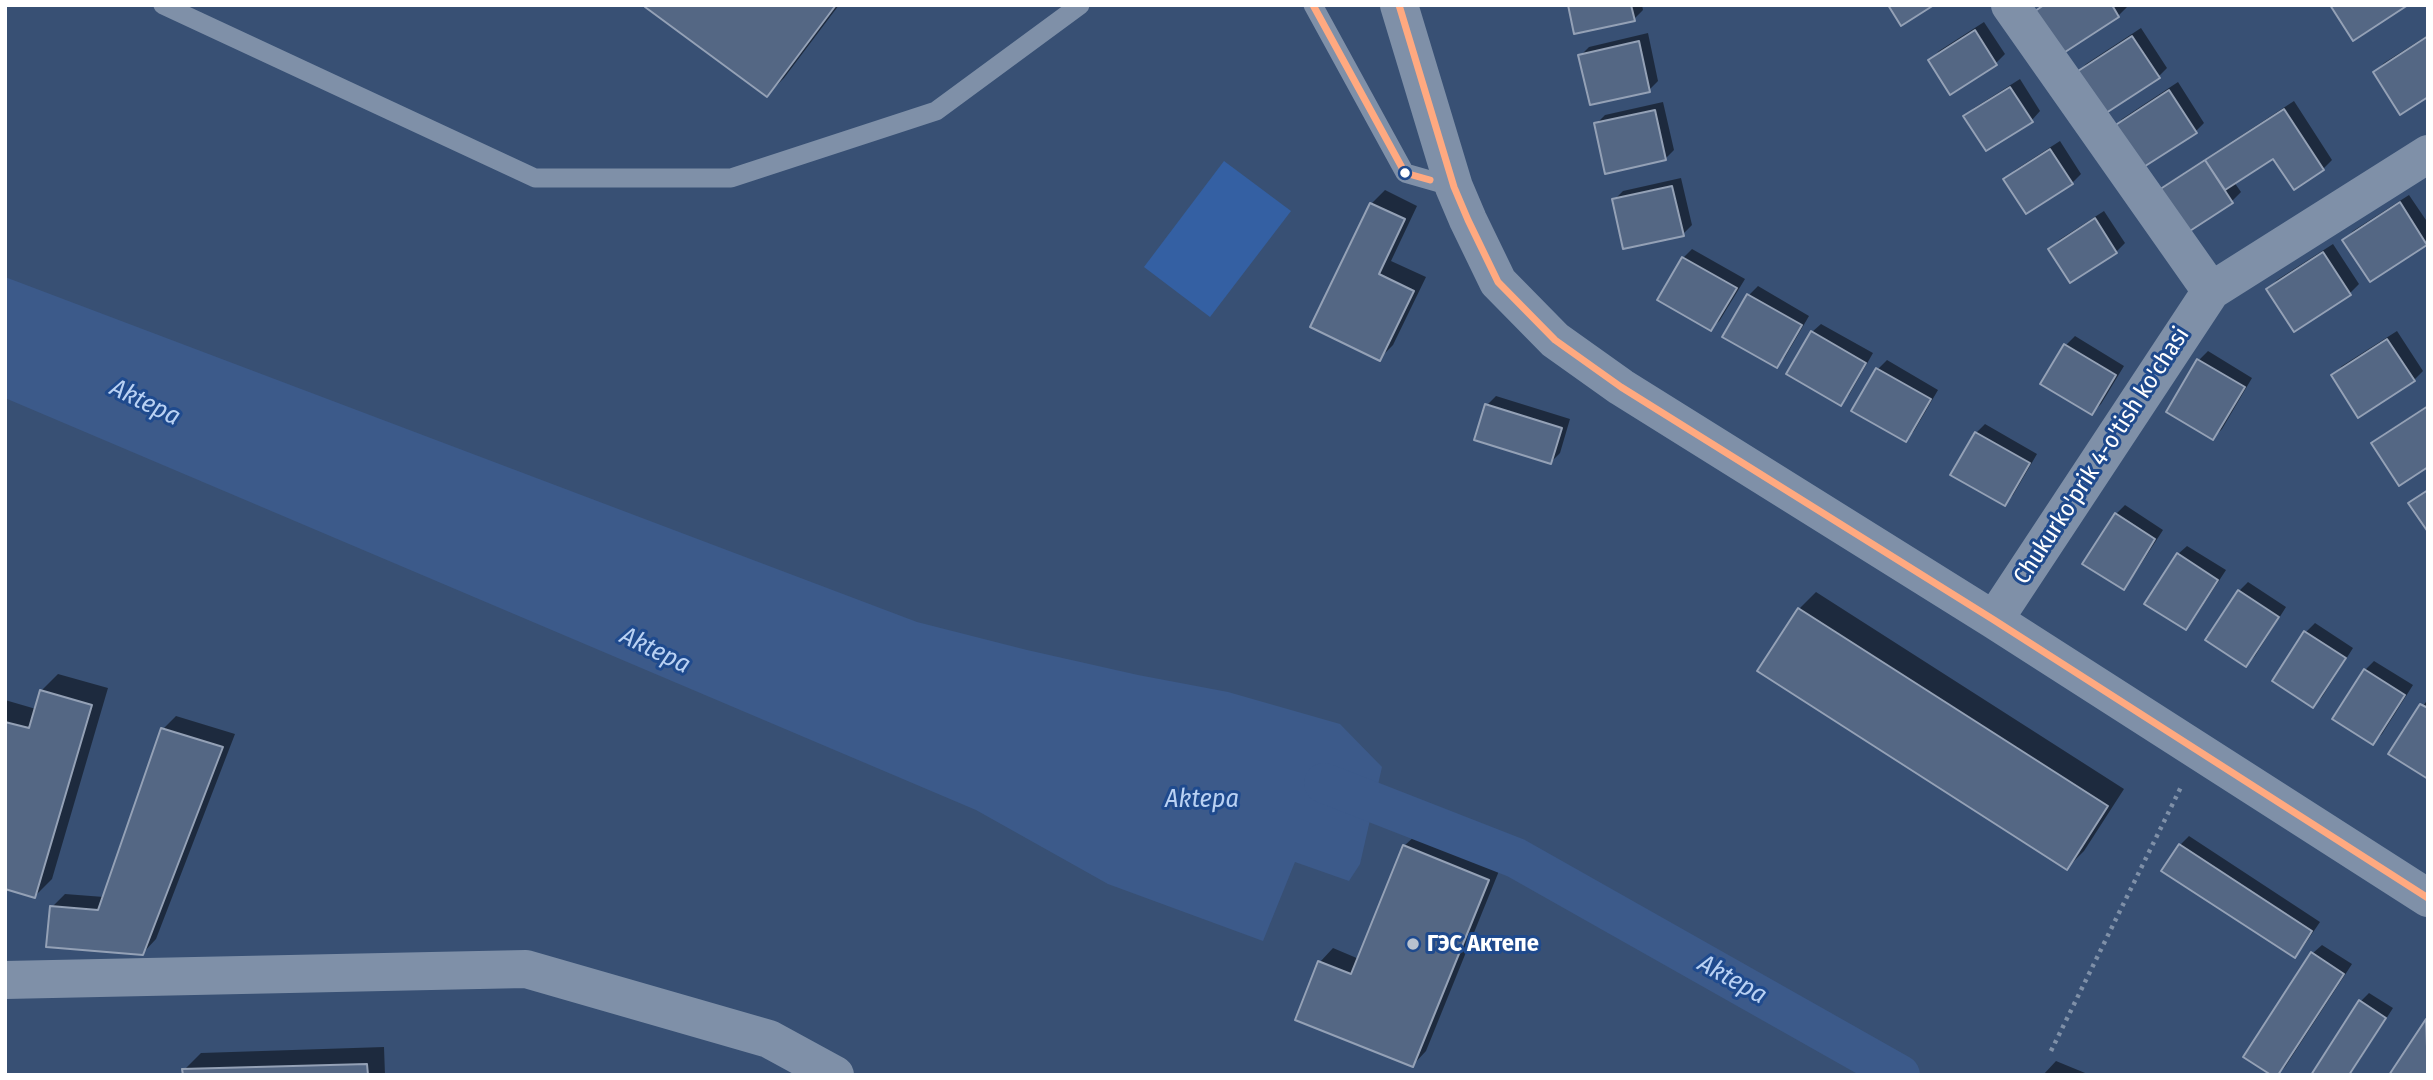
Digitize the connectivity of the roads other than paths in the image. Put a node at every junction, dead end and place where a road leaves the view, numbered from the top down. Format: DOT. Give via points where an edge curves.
graph roads {
  1 [pos="163,5"];
  2 [pos="1080,5"];
  3 [pos="1313,5"];
  4 [pos="1399,5"];
  5 [pos="2010,5"];
  6 [pos="2428,154"];
  7 [pos="1454,187"];
  8 [pos="2211,291"];
  9 [pos="1994,620"];
  10 [pos="2428,898"];
  11 [pos="5,980"];
  12 [pos="835,1075"];
  1 -- 2 [label="lane" via="535,178 731,178 936,111"];
  3 -- 7 [label="lane" via="1405,173"];
  4 -- 7 [label="street"];
  5 -- 8 [label="street"];
  6 -- 8 [label="street, Chukurko'prik 4-o'tish ko'chasi"];
  7 -- 9 [label="street" via="1498,282 1555,340 1621,387"];
  8 -- 9 [label="street, Chukurko'prik 4-o'tish ko'chasi"];
  9 -- 10 [label="street"];
  11 -- 12 [label="street" via="526,969 769,1039"];
}
